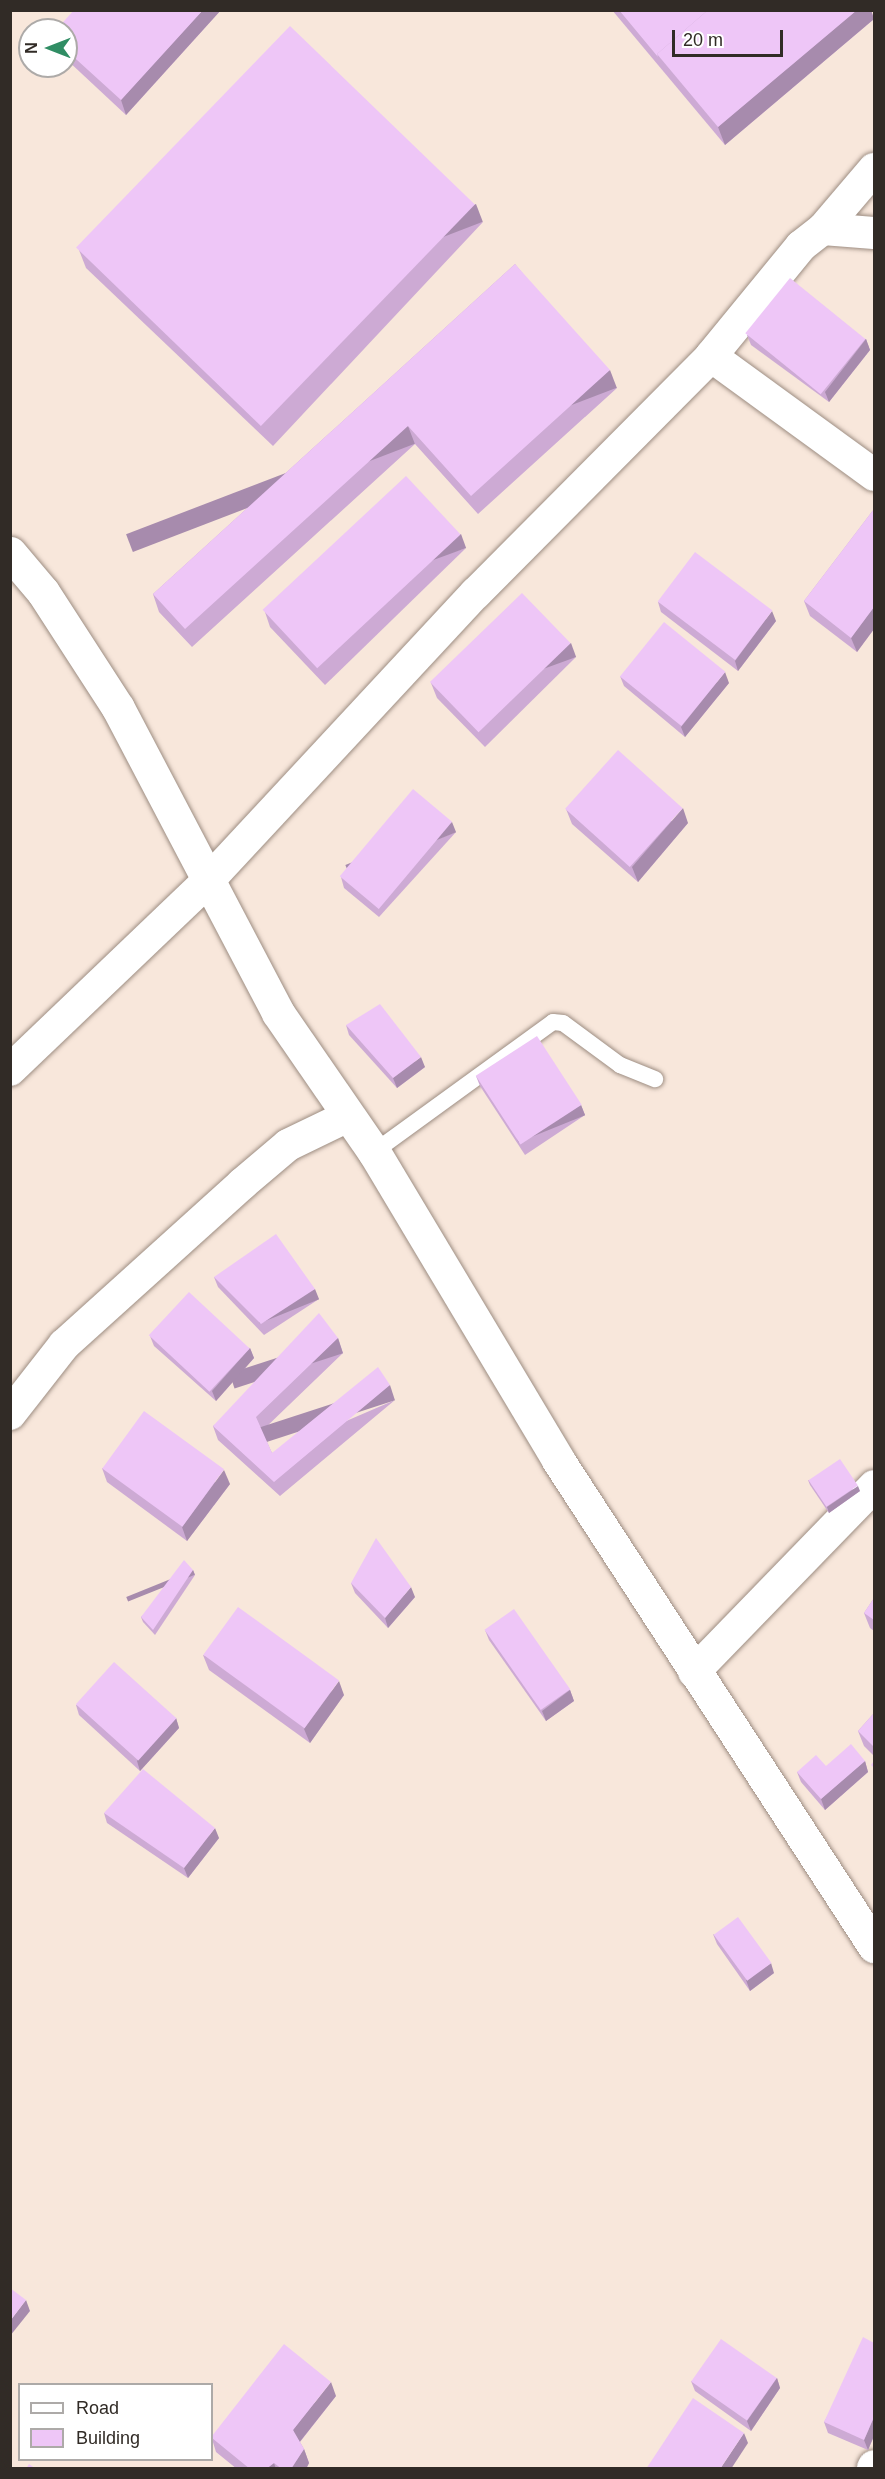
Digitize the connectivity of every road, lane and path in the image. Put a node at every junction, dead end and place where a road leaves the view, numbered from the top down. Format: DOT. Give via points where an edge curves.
graph roads {
  1 [pos="874,169"];
  2 [pos="823,229"];
  3 [pos="874,233"];
  4 [pos="711,356"];
  5 [pos="874,475"];
  6 [pos="10,553"];
  7 [pos="208,881"];
  8 [pos="10,1070"];
  9 [pos="655,1079"];
  10 [pos="348,1116"];
  11 [pos="374,1152"];
  12 [pos="10,1414"];
  13 [pos="874,1486"];
  14 [pos="694,1672"];
  15 [pos="874,1946"];
  1 -- 2 [label="street"];
  2 -- 3 [label="street"];
  2 -- 4 [label="street" via="801,246"];
  4 -- 5 [label="street"];
  4 -- 7 [label="street" via="476,593"];
  6 -- 7 [label="street" via="43,592 118,708"];
  7 -- 8 [label="street"];
  7 -- 10 [label="street" via="278,1013"];
  9 -- 11 [label="lane" via="620,1065 563,1023 553,1022"];
  10 -- 11 [label="street"];
  10 -- 12 [label="street" via="288,1146 233,1191 64,1345"];
  11 -- 14 [label="street" via="558,1460"];
  13 -- 14 [label="street"];
  14 -- 15 [label="street"];
}
